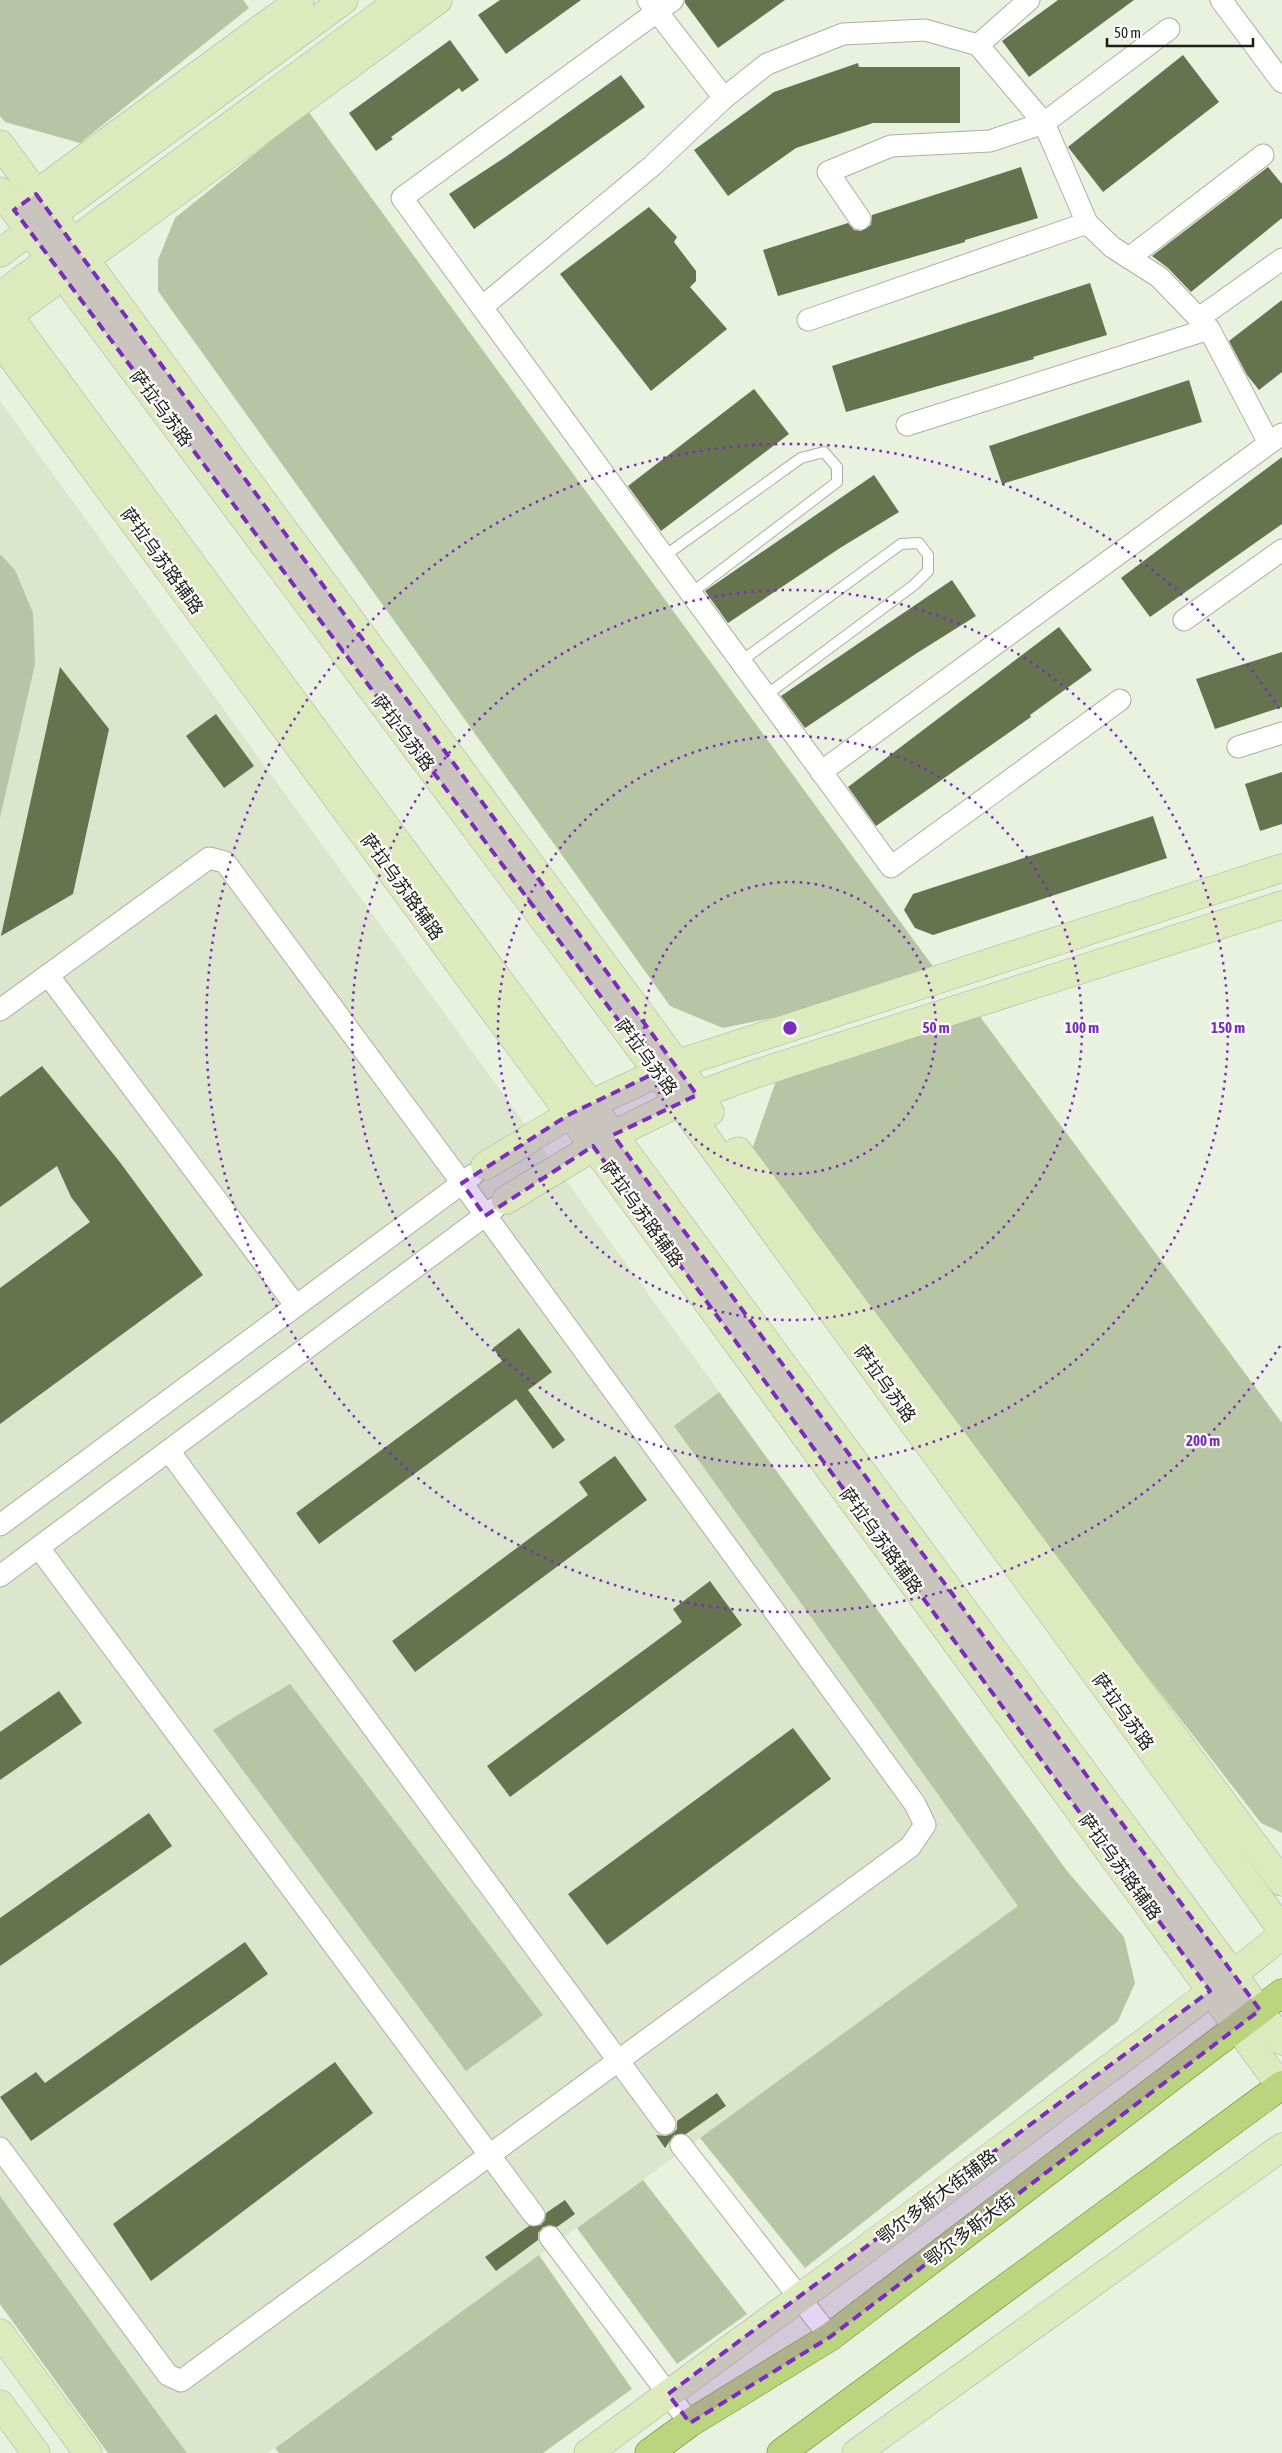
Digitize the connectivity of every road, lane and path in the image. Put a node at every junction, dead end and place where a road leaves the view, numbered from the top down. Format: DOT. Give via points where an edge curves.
graph roads {
  1 [pos="300,0"];
  2 [pos="344,0"];
  3 [pos="400,0"];
  4 [pos="438,0"];
  5 [pos="1029,0"];
  6 [pos="1221,0"];
  7 [pos="659,4"];
  8 [pos="1169,29"];
  9 [pos="978,45"];
  10 [pos="1282,82"];
  11 [pos="724,98"];
  12 [pos="1044,123"];
  13 [pos="0,144"];
  14 [pos="1263,155"];
  15 [pos="44,204"];
  16 [pos="11,213"];
  17 [pos="860,219"];
  18 [pos="1087,223"];
  19 [pos="79,251"];
  20 [pos="0,253"];
  21 [pos="1129,258"];
  22 [pos="1282,259"];
  23 [pos="56,268"];
  24 [pos="482,307"];
  25 [pos="2,316"];
  26 [pos="808,320"];
  27 [pos="1204,324"];
  28 [pos="907,425"];
  29 [pos="1276,439"];
  30 [pos="1282,550"];
  31 [pos="664,557"];
  32 [pos="690,594"];
  33 [pos="1184,620"];
  34 [pos="740,662"];
  35 [pos="765,696"];
  36 [pos="1120,700"];
  37 [pos="1282,732"];
  38 [pos="1238,747"];
  39 [pos="821,772"];
  40 [pos="1282,868"];
  41 [pos="1282,905"];
  42 [pos="48,976"];
  43 [pos="0,1010"];
  44 [pos="667,1068"];
  45 [pos="688,1099"];
  46 [pos="580,1109"];
  47 [pos="603,1141"];
  48 [pos="485,1166"];
  49 [pos="462,1183"];
  50 [pos="506,1200"];
  51 [pos="484,1216"];
  52 [pos="296,1306"];
  53 [pos="169,1450"];
  54 [pos="0,1525"];
  55 [pos="39,1548"];
  56 [pos="0,1576"];
  57 [pos="1282,1882"];
  58 [pos="1282,1930"];
  59 [pos="1282,1935"];
  60 [pos="1234,1974"];
  61 [pos="1210,1991"];
  62 [pos="1282,1993"];
  63 [pos="1260,2010"];
  64 [pos="1237,2028"];
  65 [pos="1282,2041"];
  66 [pos="618,2061"];
  67 [pos="1282,2086"];
  68 [pos="665,2124"];
  69 [pos="681,2145"];
  70 [pos="1282,2147"];
  71 [pos="0,2148"];
  72 [pos="490,2155"];
  73 [pos="534,2215"];
  74 [pos="550,2237"];
  75 [pos="799,2299"];
  76 [pos="0,2333"];
  77 [pos="830,2337"];
  78 [pos="668,2394"];
  79 [pos="0,2404"];
  80 [pos="690,2424"];
  81 [pos="36,2453"];
  82 [pos="88,2453"];
  83 [pos="588,2453"];
  84 [pos="649,2453"];
  85 [pos="781,2453"];
  86 [pos="856,2453"];
  1 -- 15 [label="street"];
  2 -- 15 [label="street"];
  3 -- 19 [label="street"];
  4 -- 19 [label="street"];
  5 -- 9 [label="street"];
  6 -- 10 [label="street"];
  7 -- 11 [label="street"];
  7 -- 24 [label="street" via="402,198"];
  8 -- 12 [label="street"];
  9 -- 11 [label="street" via="925,30 844,34 767,64"];
  9 -- 12 [label="street"];
  11 -- 24 [label="street" via="652,166"];
  12 -- 17 [label="street" via="990,141 891,146 828,172"];
  12 -- 18 [label="street"];
  13 -- 15 [label="street"];
  14 -- 21 [label="street"];
  15 -- 16 [label="street"];
  15 -- 19 [label="street"];
  16 -- 20 [label="street"];
  16 -- 23 [label="street, 萨拉乌苏路"];
  18 -- 21 [label="street"];
  18 -- 26 [label="street"];
  19 -- 23 [label="street"];
  19 -- 44 [label="street"];
  21 -- 27 [label="street" via="1159,277"];
  22 -- 27 [label="street"];
  23 -- 25 [label="street"];
  23 -- 44 [label="street, 萨拉乌苏路"];
  24 -- 31 [label="street"];
  25 -- 46 [label="street"];
  27 -- 28 [label="street"];
  27 -- 29 [label="street"];
  29 -- 39 [label="street"];
  30 -- 33 [label="street"];
  31 -- 32 [label="street"];
  31 -- 32 [label="lane" via="801,458 824,452 837,467 837,482"];
  32 -- 34 [label="street"];
  34 -- 35 [label="street"];
  34 -- 35 [label="lane" via="901,544 918,543 928,555 928,571 914,585"];
  35 -- 39 [label="street"];
  36 -- 39 [label="street" via="890,868"];
  37 -- 38 [label="street"];
  40 -- 44 [label="street"];
  41 -- 45 [label="street" via="755,1074"];
  42 -- 43 [label="street"];
  42 -- 49 [label="street" via="209,858 225,862"];
  42 -- 52 [label="street"];
  44 -- 45 [label="street, 萨拉乌苏路"];
  44 -- 46 [label="street"];
  45 -- 47 [label="street"];
  45 -- 57 [label="street"];
  45 -- 58 [label="street, 萨拉乌苏路"];
  46 -- 47 [label="street"];
  46 -- 48 [label="street"];
  47 -- 50 [label="street"];
  47 -- 60 [label="street"];
  47 -- 61 [label="street, 萨拉乌苏路辅路"];
  48 -- 49 [label="street"];
  49 -- 51 [label="street"];
  49 -- 52 [label="street"];
  50 -- 51 [label="street"];
  51 -- 53 [label="street"];
  51 -- 66 [label="street" via="915,1804 925,1825 910,1846"];
  52 -- 54 [label="street"];
  53 -- 55 [label="street"];
  53 -- 66 [label="street"];
  55 -- 56 [label="street"];
  55 -- 72 [label="street"];
  59 -- 60 [label="street, 鄂尔多斯大街辅路"];
  60 -- 61 [label="street, 鄂尔多斯大街辅路"];
  60 -- 63 [label="street"];
  61 -- 64 [label="street, 萨拉乌苏路辅路"];
  61 -- 75 [label="street, 鄂尔多斯大街辅路"];
  62 -- 63 [label="main road, 鄂尔多斯大街"];
  63 -- 64 [label="main road, 鄂尔多斯大街"];
  63 -- 65 [label="street"];
  64 -- 67 [label="street, 萨拉乌苏路辅路"];
  64 -- 77 [label="main road, 鄂尔多斯大街"];
  66 -- 68 [label="street"];
  66 -- 72 [label="street"];
  67 -- 85 [label="main road"];
  69 -- 75 [label="street"];
  70 -- 86 [label="street"];
  71 -- 72 [label="street" via="168,2375 181,2381"];
  72 -- 73 [label="street"];
  74 -- 78 [label="street"];
  75 -- 77 [label="street"];
  75 -- 78 [label="street, 鄂尔多斯大街辅路"];
  76 -- 82 [label="street"];
  77 -- 80 [label="main road, 鄂尔多斯大街"];
  78 -- 80 [label="street"];
  78 -- 83 [label="street, 鄂尔多斯大街辅路"];
  79 -- 81 [label="street"];
  80 -- 84 [label="main road, 鄂尔多斯大街"];
}
